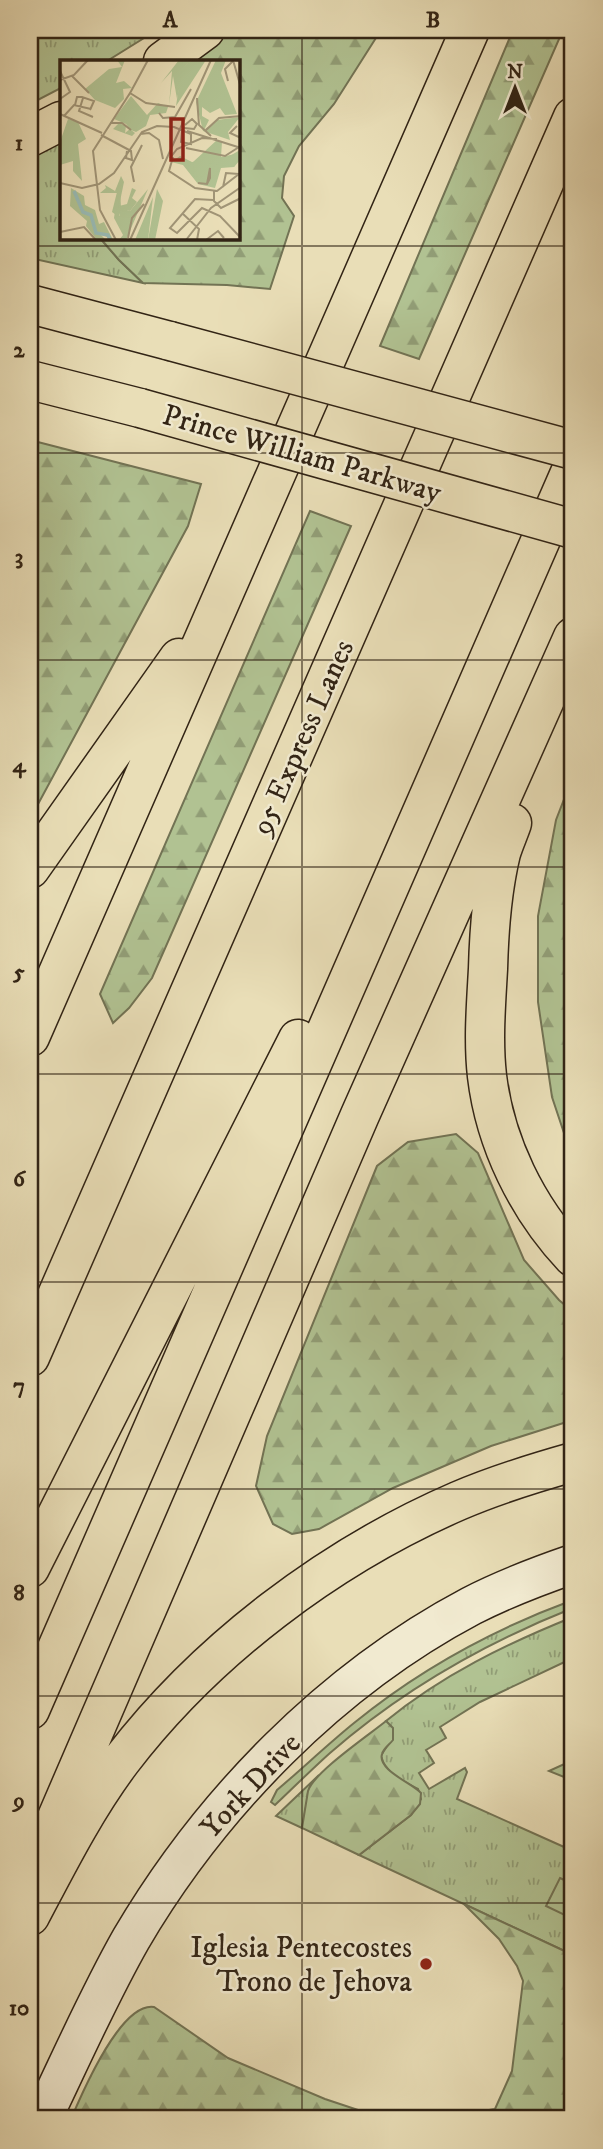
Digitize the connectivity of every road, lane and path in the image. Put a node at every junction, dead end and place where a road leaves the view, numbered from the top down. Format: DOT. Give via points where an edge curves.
graph roads {
  1 [pos="205,30"];
  2 [pos="470,30"];
  3 [pos="164,60"];
  4 [pos="573,117"];
  5 [pos="60,121"];
  6 [pos="30,136"];
  7 [pos="30,304"];
  8 [pos="30,380"];
  9 [pos="30,396"];
  10 [pos="140,408"];
  11 [pos="573,450"];
  12 [pos="573,466"];
  13 [pos="573,529"];
  14 [pos="226,590"];
  15 [pos="573,637"];
  16 [pos="482,674"];
  17 [pos="30,869"];
  18 [pos="30,1037"];
  19 [pos="573,1256"];
  20 [pos="30,1357"];
  21 [pos="573,1462"];
  22 [pos="573,1564"];
  23 [pos="30,1568"];
  24 [pos="30,1710"];
  25 [pos="30,1880"];
  26 [pos="30,1916"];
  27 [pos="42,2119"];
  1 -- 3 [label="highway"];
  2 -- 14 [label="highway"];
  4 -- 20 [label="highway, 95 Express Lanes"];
  5 -- 6 [label="highway"];
  7 -- 11 [label="highway, bridge"];
  8 -- 10 [label="highway, Prince William Parkway"];
  9 -- 10 [label="highway"];
  10 -- 13 [label="highway, Prince William Parkway, bridge"];
  12 -- 16 [label="highway"];
  14 -- 17 [label="highway"];
  14 -- 18 [label="highway"];
  15 -- 19 [label="highway" via="501,852 489,930 485,1038 494,1115 514,1169 532,1203"];
  15 -- 25 [label="highway"];
  16 -- 23 [label="highway"];
  16 -- 24 [label="highway"];
  21 -- 26 [label="highway" via="458,1501 387,1535 319,1577 234,1642 180,1693 121,1761 79,1823"];
  22 -- 27 [label="street, York Drive" via="527,1580 429,1629 368,1671 283,1746 227,1805 176,1869 116,1966"];
}
